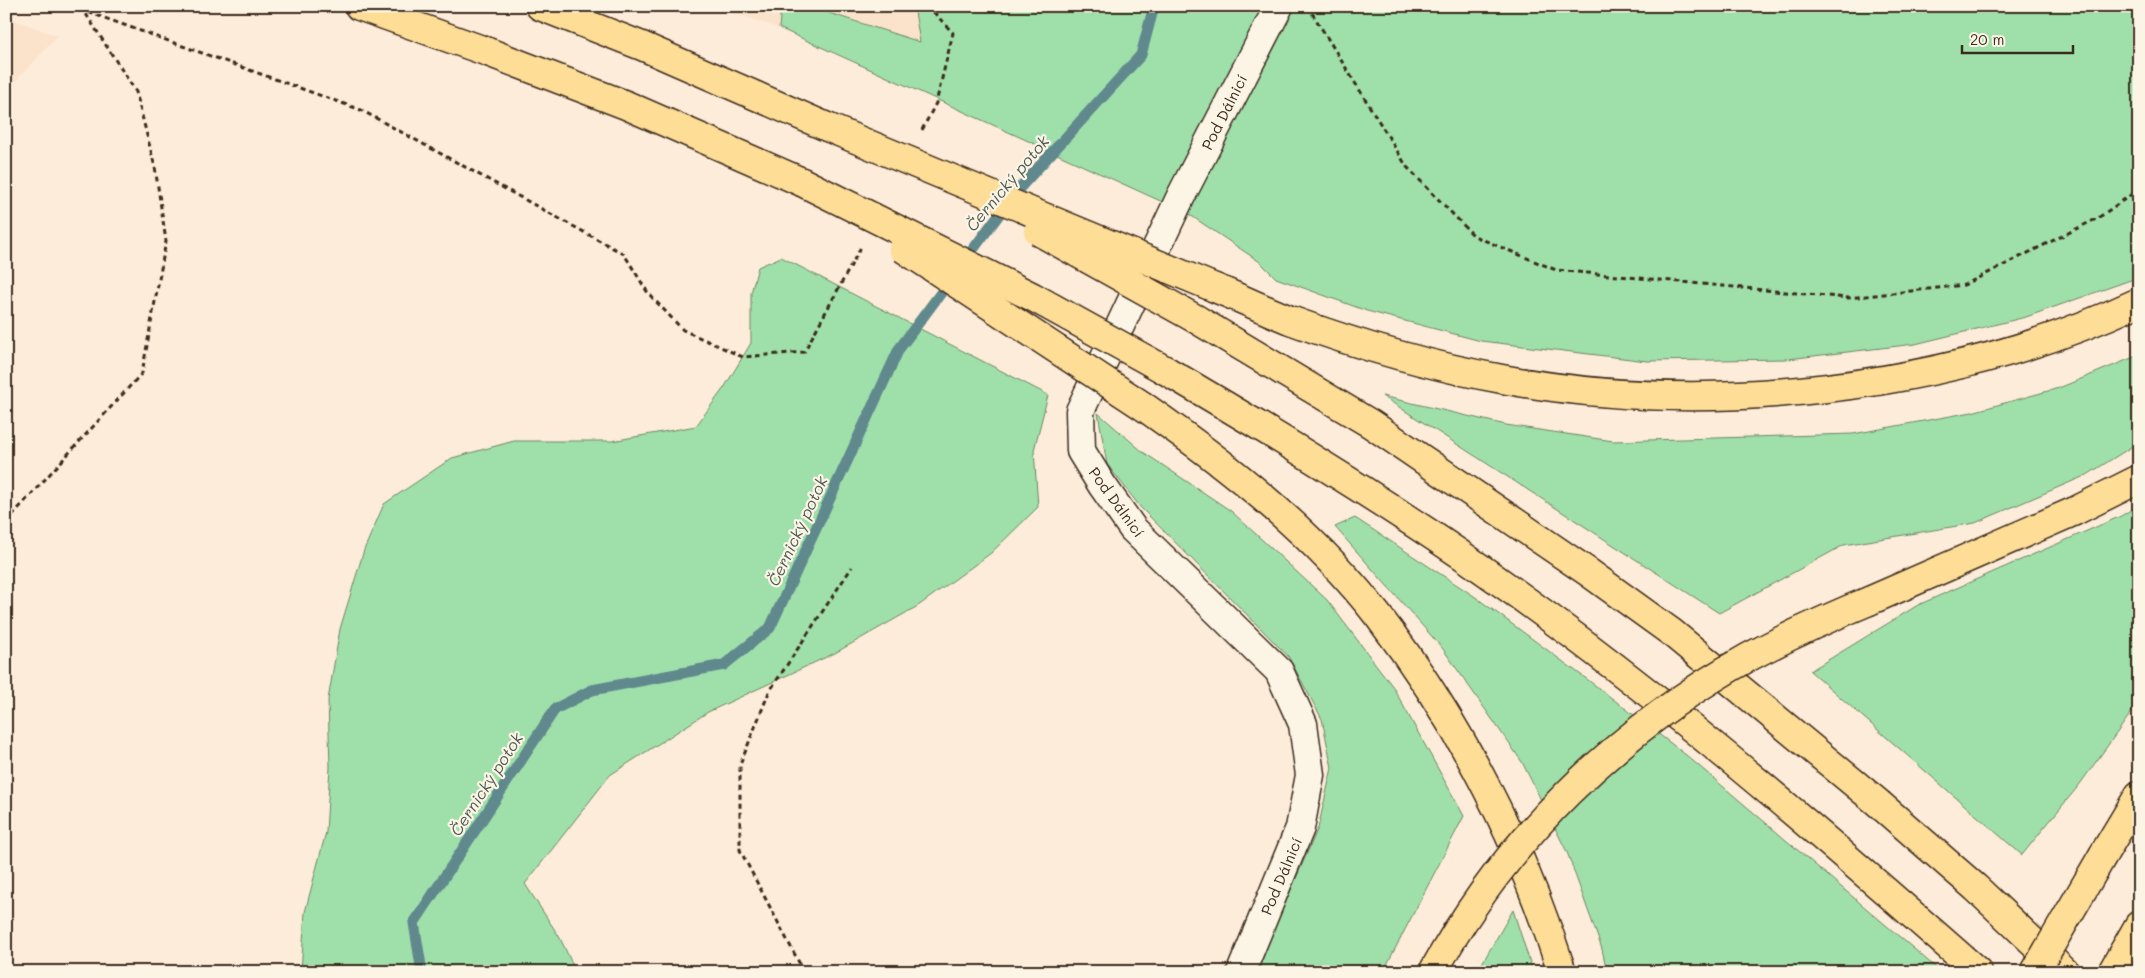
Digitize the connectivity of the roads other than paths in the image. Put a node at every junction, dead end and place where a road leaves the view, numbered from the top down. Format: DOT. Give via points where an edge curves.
graph roads {
  1 [pos="359,6"];
  2 [pos="540,6"];
  3 [pos="1279,6"];
  4 [pos="827,127"];
  5 [pos="802,182"];
  6 [pos="2139,302"];
  7 [pos="2139,479"];
  8 [pos="2139,795"];
  9 [pos="2139,925"];
  10 [pos="1241,972"];
  11 [pos="1432,972"];
  12 [pos="1562,972"];
  13 [pos="1978,972"];
  14 [pos="2035,972"];
  15 [pos="2065,972"];
  16 [pos="2112,972"];
  1 -- 5 [label="highway" via="626,105"];
  2 -- 4 [label="highway" via="642,46"];
  3 -- 10 [label="street, Pod Dálnicí" via="1181,196 1080,411 1081,451 1133,529 1279,671 1303,724 1310,775 1300,828"];
  4 -- 6 [label="highway, bridge" via="1290,320 1442,366 1502,379 1576,389 1725,395 1880,380 2011,350"];
  4 -- 15 [label="highway, bridge" via="1060,243 1196,319 1370,424 1580,567 1671,632 1891,814"];
  5 -- 12 [label="highway, bridge" via="1195,442 1265,500 1336,569 1378,616 1458,734 1525,869"];
  5 -- 13 [label="highway, bridge" via="1033,297 1165,370 1348,479 1578,640 1837,847"];
  7 -- 11 [label="highway, bridge" via="2075,511 1808,627 1707,682 1628,739 1542,819 1474,905"];
  8 -- 14 [label="highway, bridge"];
  9 -- 16 [label="highway"];
}
